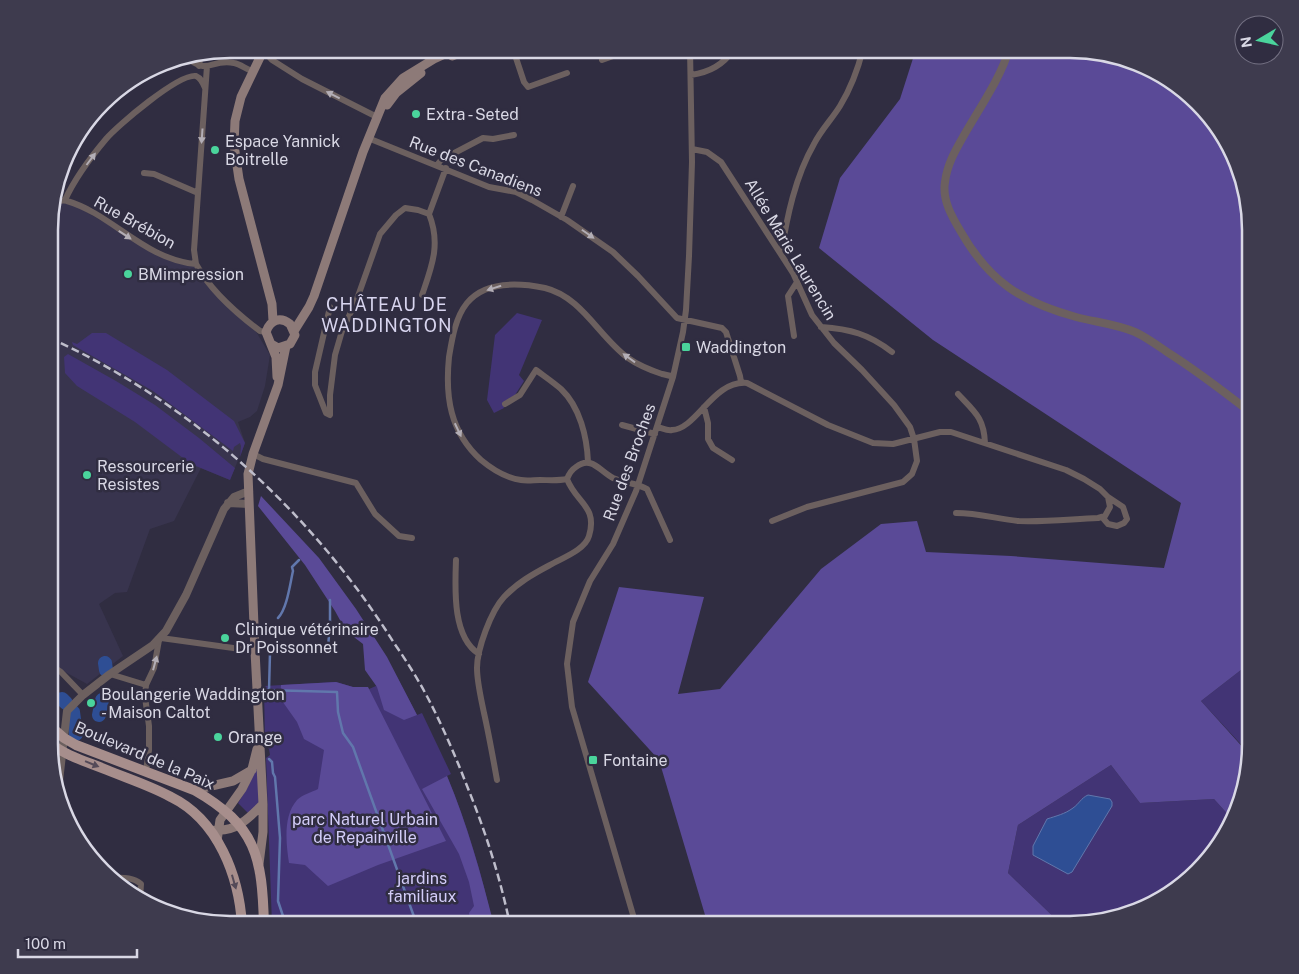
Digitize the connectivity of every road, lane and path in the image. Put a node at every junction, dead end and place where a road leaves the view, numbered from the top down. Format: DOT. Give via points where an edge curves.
graph roads {
  1 [pos="259,58"];
  2 [pos="271,58"];
  3 [pos="447,58"];
  4 [pos="516,58"];
  5 [pos="608,58"];
  6 [pos="690,58"];
  7 [pos="727,58"];
  8 [pos="860,58"];
  9 [pos="1005,58"];
  10 [pos="200,60"];
  11 [pos="602,60"];
  12 [pos="193,62"];
  13 [pos="199,66"];
  14 [pos="207,66"];
  15 [pos="252,71"];
  16 [pos="567,73"];
  17 [pos="691,75"];
  18 [pos="205,88"];
  19 [pos="377,117"];
  20 [pos="514,134"];
  21 [pos="368,138"];
  22 [pos="692,149"];
  23 [pos="437,165"];
  24 [pos="446,168"];
  25 [pos="144,173"];
  26 [pos="573,186"];
  27 [pos="198,193"];
  28 [pos="65,200"];
  29 [pos="60,201"];
  30 [pos="429,214"];
  31 [pos="562,216"];
  32 [pos="781,254"];
  33 [pos="196,264"];
  34 [pos="797,282"];
  35 [pos="422,295"];
  36 [pos="330,307"];
  37 [pos="684,321"];
  38 [pos="285,324"];
  39 [pos="821,327"];
  40 [pos="266,332"];
  41 [pos="794,336"];
  42 [pos="271,344"];
  43 [pos="286,346"];
  44 [pos="892,352"];
  45 [pos="673,377"];
  46 [pos="741,382"];
  47 [pos="278,385"];
  48 [pos="958,394"];
  49 [pos="505,404"];
  50 [pos="1241,405"];
  51 [pos="704,407"];
  52 [pos="622,425"];
  53 [pos="656,430"];
  54 [pos="914,439"];
  55 [pos="986,443"];
  56 [pos="253,454"];
  57 [pos="732,460"];
  58 [pos="588,462"];
  59 [pos="566,479"];
  60 [pos="638,485"];
  61 [pos="249,491"];
  62 [pos="1108,496"];
  63 [pos="228,504"];
  64 [pos="249,504"];
  65 [pos="956,513"];
  66 [pos="1102,517"];
  67 [pos="772,522"];
  68 [pos="412,538"];
  69 [pos="670,540"];
  70 [pos="456,560"];
  71 [pos="160,639"];
  72 [pos="255,651"];
  73 [pos="480,654"];
  74 [pos="58,670"];
  75 [pos="110,674"];
  76 [pos="146,684"];
  77 [pos="84,695"];
  78 [pos="58,733"];
  79 [pos="64,738"];
  80 [pos="259,739"];
  81 [pos="58,748"];
  82 [pos="62,751"];
  83 [pos="252,770"];
  84 [pos="60,771"];
  85 [pos="146,771"];
  86 [pos="497,780"];
  87 [pos="194,790"];
  88 [pos="263,804"];
  89 [pos="226,811"];
  90 [pos="239,825"];
  91 [pos="215,834"];
  92 [pos="259,864"];
  93 [pos="122,878"];
  94 [pos="141,891"];
  95 [pos="241,916"];
  96 [pos="264,916"];
  97 [pos="633,916"];
  1 -- 15 [label="main road"];
  19 -- 2 [label="street, one-way" via="302,79"];
  3 -- 19 [label="main road" via="422,71 396,94"];
  4 -- 16 [label="street" via="528,87"];
  5 -- 11 [label="street"];
  6 -- 17 [label="street, Rue des Broches"];
  7 -- 17 [label="street" via="707,72"];
  8 -- 32 [label="street" via="846,96 814,143 804,164 788,214"];
  9 -- 50 [label="street" via="952,157 945,182 945,197 953,219 968,244 990,274 1020,296 1075,317 1136,332 1196,370"];
  10 -- 13 [label="street"];
  12 -- 13 [label="street"];
  13 -- 14 [label="street"];
  14 -- 15 [label="street" via="236,63"];
  14 -- 18 [label="street"];
  15 -- 38 [label="main road" via="235,121 235,161 272,304"];
  17 -- 22 [label="street, Rue des Broches"];
  18 -- 27 [label="street, one-way"];
  28 -- 18 [label="street, one-way" via="92,156 132,114 189,77 200,78"];
  19 -- 21 [label="main road"];
  20 -- 23 [label="street" via="483,138"];
  21 -- 23 [label="street, Rue des Canadiens"];
  21 -- 38 [label="main road" via="306,314"];
  22 -- 32 [label="street, Allée Marie Laurencin" via="707,152 721,162"];
  22 -- 37 [label="street, Rue des Broches"];
  23 -- 24 [label="street, Rue des Canadiens"];
  24 -- 30 [label="street"];
  24 -- 31 [label="street, Rue des Canadiens" via="489,187 516,192"];
  25 -- 27 [label="street" via="154,174"];
  26 -- 31 [label="street"];
  27 -- 33 [label="street"];
  28 -- 29 [label="street"];
  28 -- 33 [label="street, Rue Brébion, one-way" via="145,246 184,264"];
  30 -- 35 [label="street" via="436,239"];
  30 -- 36 [label="street" via="405,208 380,234 337,347 330,415 326,413 315,385"];
  31 -- 37 [label="street, Rue des Canadiens, one-way" via="613,252 677,318"];
  32 -- 34 [label="street, Allée Marie Laurencin"];
  33 -- 40 [label="street" via="203,277 227,302 260,331"];
  34 -- 39 [label="street, Allée Marie Laurencin"];
  34 -- 41 [label="street" via="788,296"];
  37 -- 45 [label="street, Rue des Broches"];
  37 -- 46 [label="street" via="722,328 726,332"];
  38 -- 40 [label="main road"];
  38 -- 43 [label="main road" via="292,342"];
  39 -- 44 [label="street" via="845,329 877,340"];
  39 -- 54 [label="street, Allée Marie Laurencin" via="894,405 910,427"];
  40 -- 42 [label="main road"];
  42 -- 43 [label="main road" via="278,348"];
  42 -- 47 [label="main road"];
  43 -- 47 [label="main road"];
  45 -- 53 [label="street, Rue des Broches"];
  45 -- 59 [label="street, one-way" via="644,368 626,357 558,292 528,285 504,285 486,290 467,304 455,326 449,363 450,406 460,435 478,457 508,477 522,481"];
  46 -- 51 [label="street" via="718,394"];
  46 -- 54 [label="street" via="828,425 873,443 893,444"];
  47 -- 56 [label="main road"];
  48 -- 55 [label="street" via="976,413 984,428"];
  49 -- 58 [label="street" via="520,395 536,370 562,390 572,405 582,426"];
  51 -- 53 [label="street" via="683,427"];
  51 -- 57 [label="street" via="708,439 713,448"];
  52 -- 53 [label="street"];
  53 -- 60 [label="street, Rue des Broches"];
  54 -- 55 [label="street" via="952,432"];
  54 -- 67 [label="street, Allée Marie Laurencin" via="917,461 912,474 903,482 806,507"];
  55 -- 62 [label="street" via="1066,470"];
  56 -- 61 [label="main road" via="248,474"];
  56 -- 68 [label="street" via="356,483 375,514 399,536"];
  58 -- 59 [label="street" via="581,463"];
  58 -- 60 [label="street" via="613,478"];
  59 -- 73 [label="street" via="590,513 589,538 577,549 522,580 503,598 491,619"];
  60 -- 69 [label="street" via="648,489"];
  60 -- 97 [label="street, Rue des Broches" via="613,544 580,602 573,622 567,664 572,707"];
  61 -- 63 [label="street" via="234,497"];
  61 -- 64 [label="main road"];
  62 -- 66 [label="street" via="1110,507"];
  62 -- 66 [label="street" via="1123,507 1126,519 1117,526 1108,524"];
  63 -- 64 [label="street"];
  63 -- 71 [label="street" via="186,595"];
  64 -- 72 [label="main road"];
  65 -- 66 [label="street" via="1018,521"];
  70 -- 73 [label="street" via="457,613 472,649"];
  71 -- 72 [label="street"];
  71 -- 75 [label="street"];
  76 -- 71 [label="street, one-way" via="154,668"];
  72 -- 80 [label="main road"];
  73 -- 86 [label="street" via="477,667"];
  74 -- 77 [label="street"];
  75 -- 76 [label="street"];
  75 -- 77 [label="street"];
  76 -- 85 [label="street" via="149,750"];
  77 -- 79 [label="street" via="67,711"];
  78 -- 79 [label="main road, Boulevard de la Paix"];
  79 -- 82 [label="street"];
  79 -- 85 [label="main road, Boulevard de la Paix"];
  80 -- 83 [label="main road"];
  80 -- 88 [label="main road"];
  81 -- 82 [label="main road, Boulevard de la Paix"];
  82 -- 84 [label="street"];
  82 -- 91 [label="main road, Boulevard de la Paix, one-way" via="172,797"];
  83 -- 87 [label="main road" via="232,781"];
  83 -- 89 [label="main road"];
  85 -- 87 [label="main road, Boulevard de la Paix"];
  87 -- 89 [label="main road, Boulevard de la Paix"];
  88 -- 90 [label="main road"];
  88 -- 92 [label="main road"];
  89 -- 90 [label="main road, Boulevard de la Paix"];
  89 -- 91 [label="main road"];
  90 -- 91 [label="main road"];
  90 -- 92 [label="main road, Boulevard de la Paix"];
  91 -- 95 [label="main road, Boulevard de la Paix, one-way" via="236,886"];
  92 -- 96 [label="main road, Boulevard de la Paix"];
  93 -- 94 [label="street" via="141,884"];
}
